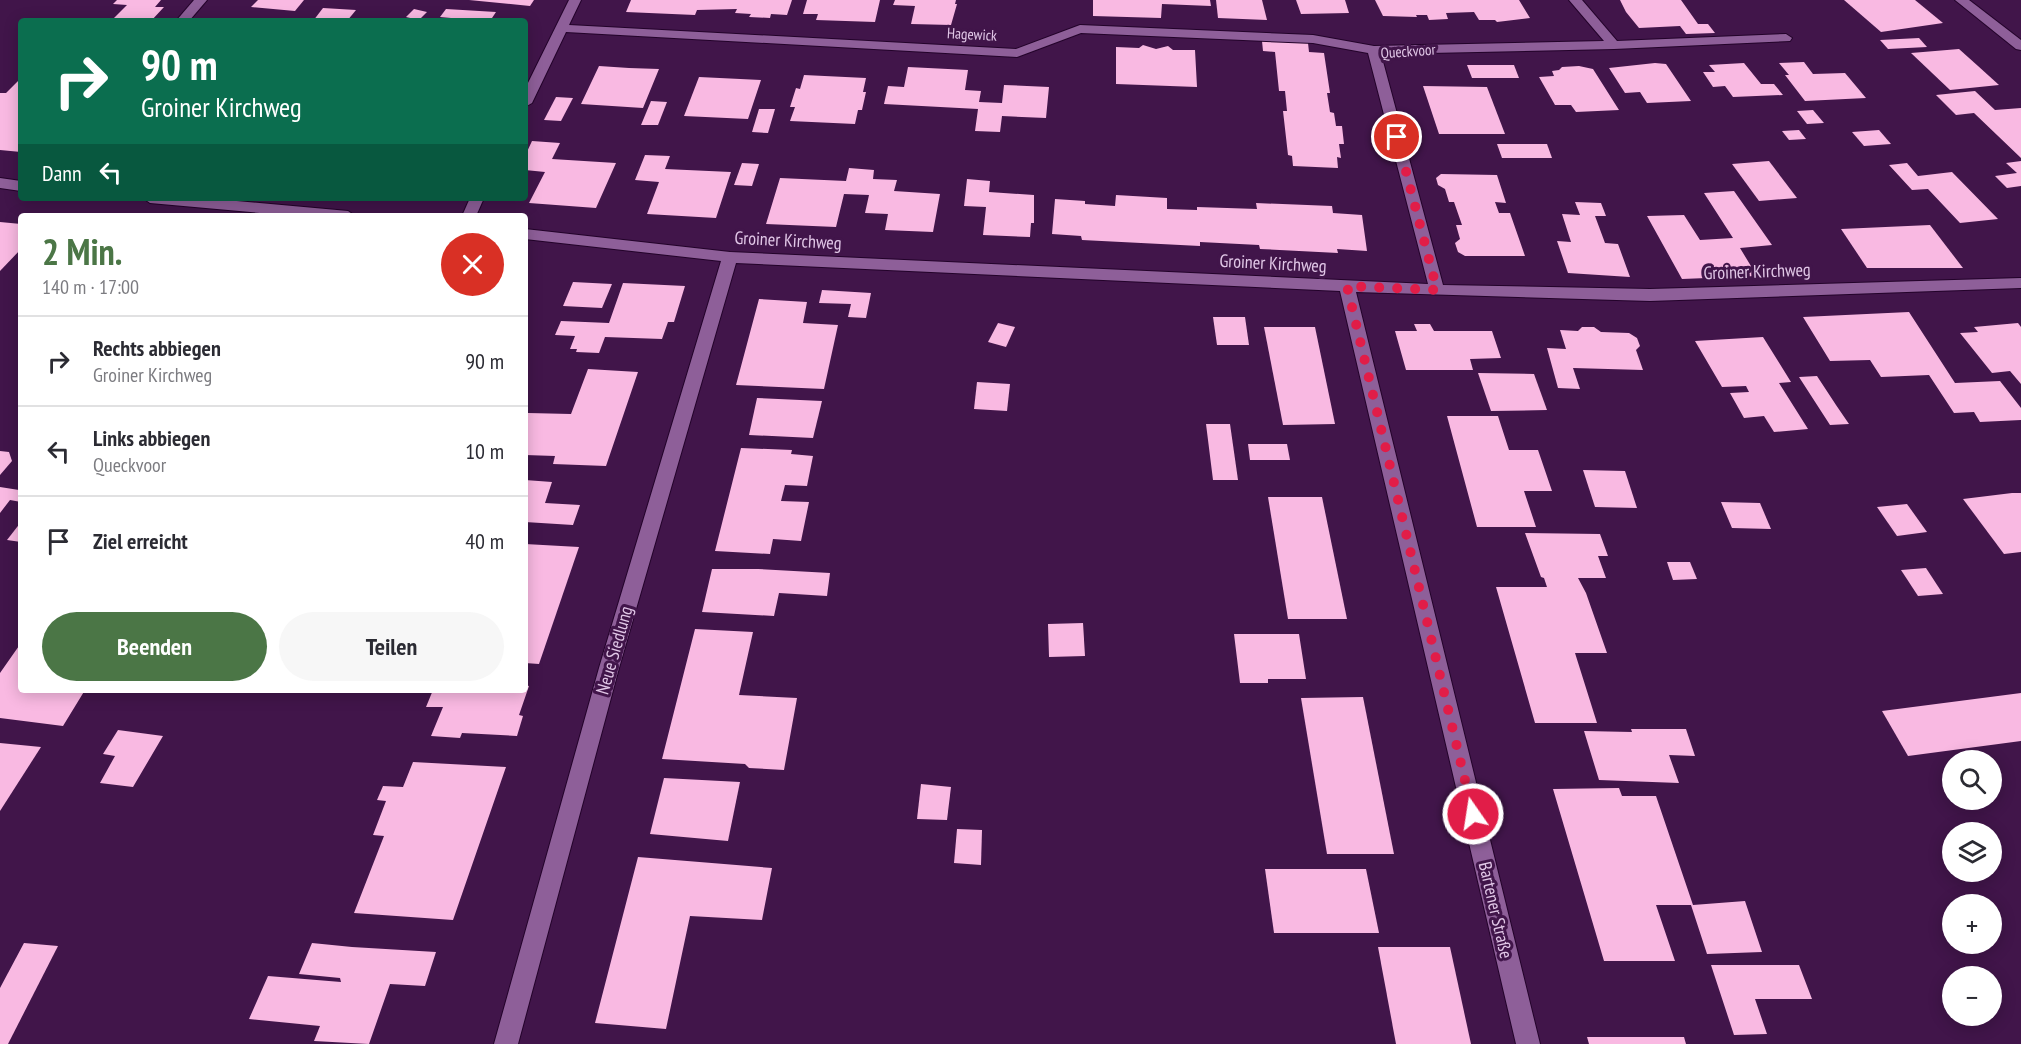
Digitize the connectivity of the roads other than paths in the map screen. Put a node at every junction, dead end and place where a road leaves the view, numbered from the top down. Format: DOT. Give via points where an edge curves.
graph roads {
  1 [pos="201,0"];
  2 [pos="575,0"];
  3 [pos="1575,0"];
  4 [pos="1960,0"];
  5 [pos="185,18"];
  6 [pos="562,28"];
  7 [pos="1786,38"];
  8 [pos="1614,45"];
  9 [pos="2021,46"];
  10 [pos="1374,50"];
  11 [pos="528,97"];
  12 [pos="0,183"];
  13 [pos="18,186"];
  14 [pos="183,201"];
  15 [pos="315,213"];
  16 [pos="528,234"];
  17 [pos="730,257"];
  18 [pos="2021,283"];
  19 [pos="1347,286"];
  20 [pos="1437,290"];
  21 [pos="506,1044"];
  22 [pos="1528,1044"];
  1 -- 5 [label="street"];
  2 -- 6 [label="street"];
  3 -- 8 [label="street"];
  4 -- 9 [label="street"];
  6 -- 10 [label="street, Hagewick" via="1017,53 1080,29 1313,39"];
  6 -- 11 [label="street"];
  7 -- 8 [label="street, Queckvoor"];
  8 -- 10 [label="street, Queckvoor"];
  10 -- 20 [label="street, Queckvoor"];
  12 -- 13 [label="street"];
  14 -- 15 [label="street"];
  16 -- 17 [label="street, Groiner Kirchweg"];
  17 -- 19 [label="street, Groiner Kirchweg"];
  17 -- 21 [label="street, Neue Siedlung" via="609,668"];
  18 -- 20 [label="street, Groiner Kirchweg" via="1650,295"];
  19 -- 20 [label="street, Groiner Kirchweg"];
  19 -- 22 [label="street, Bartener Straße"];
}
